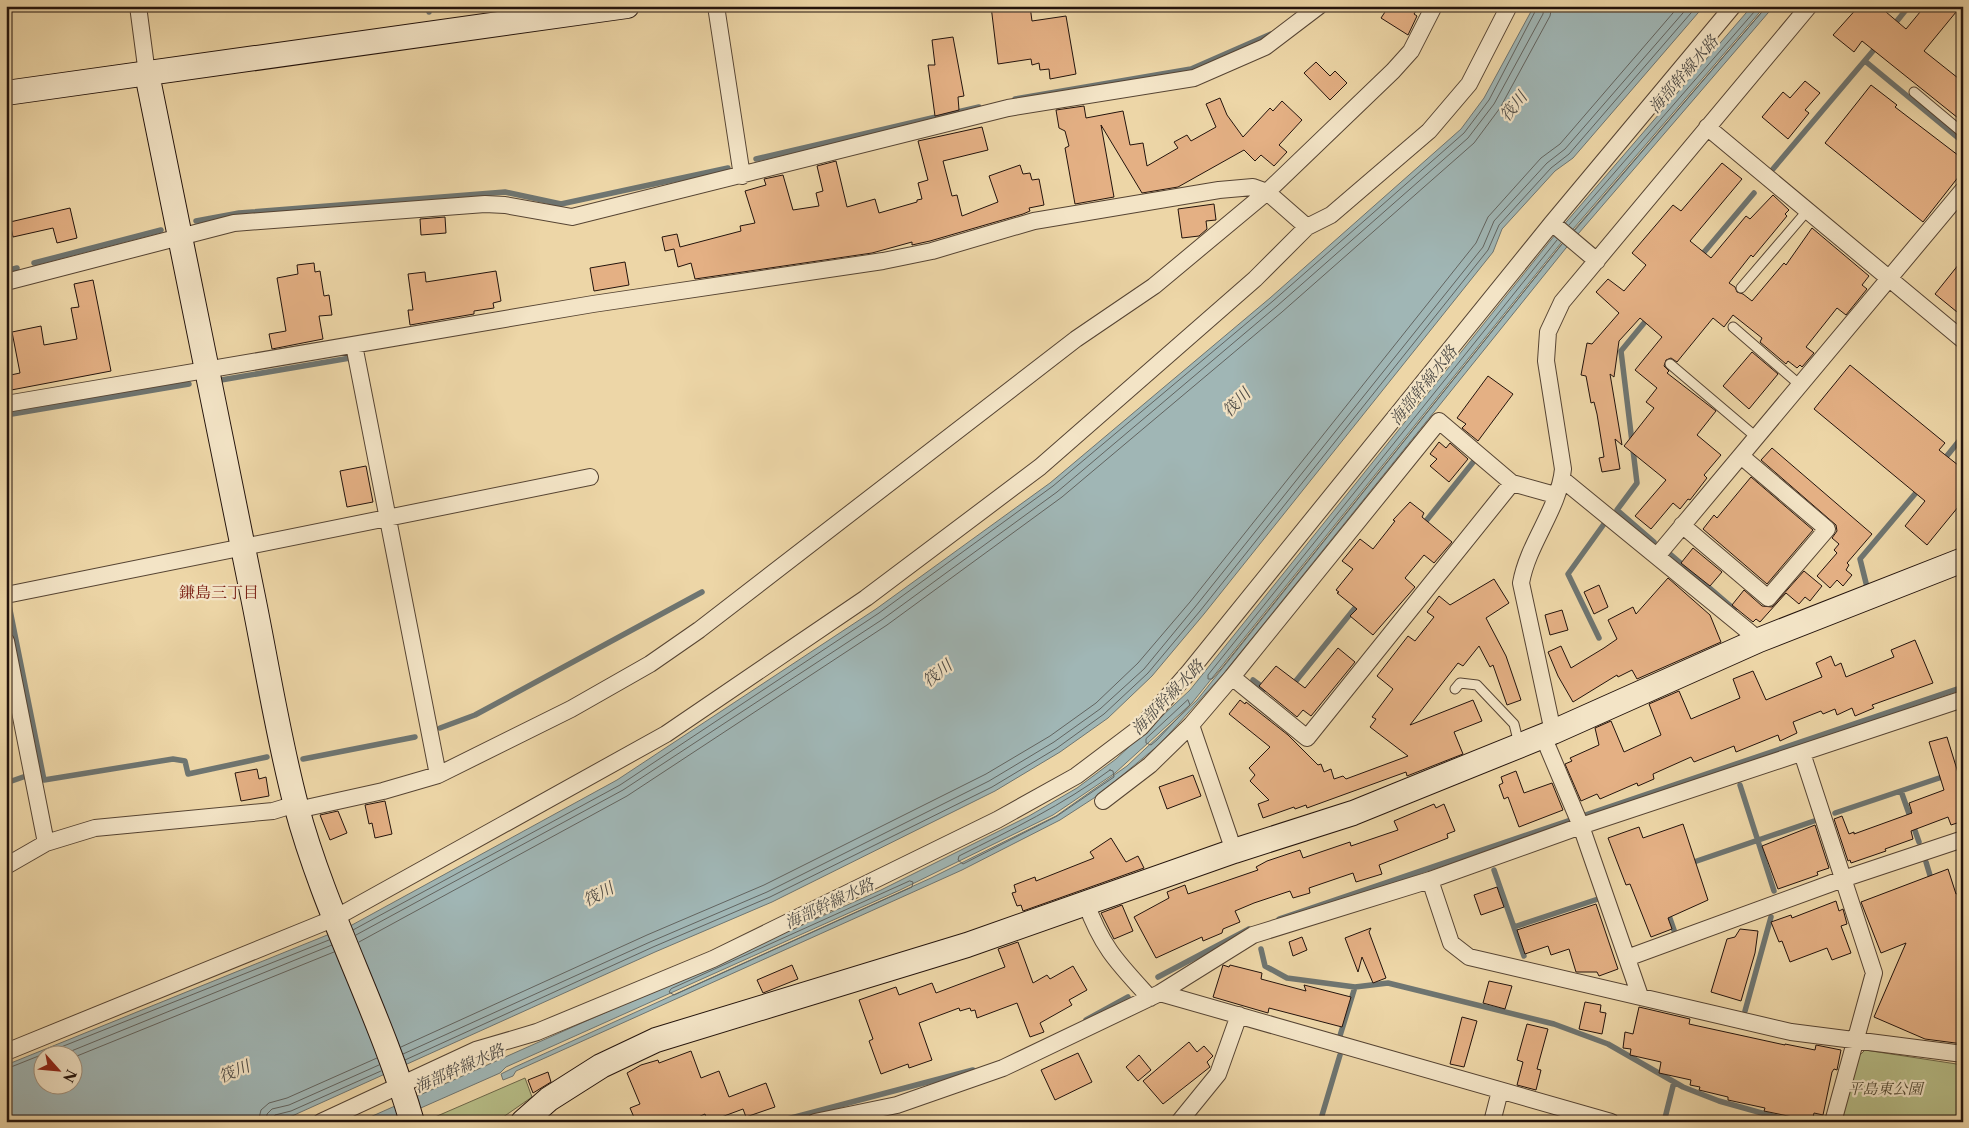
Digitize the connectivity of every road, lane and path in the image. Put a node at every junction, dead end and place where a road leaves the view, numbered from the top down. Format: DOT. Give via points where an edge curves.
graph roads {
  1 [pos="138,6"];
  2 [pos="627,6"];
  3 [pos="716,6"];
  4 [pos="1319,6"];
  5 [pos="1434,6"];
  6 [pos="1509,6"];
  7 [pos="1733,6"];
  8 [pos="1809,6"];
  9 [pos="147,74"];
  10 [pos="1914,92"];
  11 [pos="6,93"];
  12 [pos="1707,128"];
  13 [pos="1963,133"];
  14 [pos="742,176"];
  15 [pos="1267,192"];
  16 [pos="1961,197"];
  17 [pos="1807,211"];
  18 [pos="1555,225"];
  19 [pos="1307,227"];
  20 [pos="181,238"];
  21 [pos="1597,262"];
  22 [pos="1890,279"];
  23 [pos="6,282"];
  24 [pos="1741,288"];
  25 [pos="1733,328"];
  26 [pos="1963,340"];
  27 [pos="354,345"];
  28 [pos="1670,364"];
  29 [pos="205,370"];
  30 [pos="1800,385"];
  31 [pos="6,404"];
  32 [pos="1756,437"];
  33 [pos="1741,456"];
  34 [pos="590,477"];
  35 [pos="1562,479"];
  36 [pos="1512,483"];
  37 [pos="1555,495"];
  38 [pos="388,519"];
  39 [pos="1682,526"];
  40 [pos="243,549"];
  41 [pos="1656,556"];
  42 [pos="1963,560"];
  43 [pos="6,595"];
  44 [pos="1759,640"];
  45 [pos="6,641"];
  46 [pos="1232,677"];
  47 [pos="1455,689"];
  48 [pos="1963,699"];
  49 [pos="1191,725"];
  50 [pos="1548,734"];
  51 [pos="1520,746"];
  52 [pos="1802,753"];
  53 [pos="438,775"];
  54 [pos="1103,801"];
  55 [pos="296,807"];
  56 [pos="1579,820"];
  57 [pos="1963,839"];
  58 [pos="46,843"];
  59 [pos="1234,851"];
  60 [pos="6,866"];
  61 [pos="1843,878"];
  62 [pos="1430,880"];
  63 [pos="1086,903"];
  64 [pos="334,918"];
  65 [pos="1627,958"];
  66 [pos="1155,995"];
  67 [pos="1640,996"];
  68 [pos="1239,1016"];
  69 [pos="1855,1040"];
  70 [pos="6,1052"];
  71 [pos="1963,1054"];
  72 [pos="402,1091"];
  73 [pos="1500,1091"];
  74 [pos="412,1120"];
  75 [pos="321,1122"];
  76 [pos="523,1122"];
  77 [pos="815,1122"];
  78 [pos="1180,1122"];
  79 [pos="1492,1122"];
  80 [pos="1612,1122"];
  81 [pos="1834,1122"];
  1 -- 9 [label="street"];
  2 -- 9 [label="street"];
  3 -- 14 [label="street"];
  4 -- 14 [label="street" via="1265,47 1194,78 1008,108"];
  5 -- 15 [label="street" via="1411,50 1392,72"];
  6 -- 19 [label="street" via="1469,84 1429,131 1331,215"];
  7 -- 18 [label="street"];
  8 -- 12 [label="street"];
  9 -- 11 [label="street"];
  9 -- 20 [label="street"];
  10 -- 13 [label="lane"];
  12 -- 17 [label="street"];
  12 -- 21 [label="street"];
  14 -- 20 [label="street" via="572,217 485,204 234,223"];
  15 -- 19 [label="street"];
  15 -- 27 [label="street" via="1253,187 1218,190 1034,221 932,251 883,261 593,304"];
  15 -- 53 [label="street" via="1154,286 1076,338 650,664 571,709"];
  16 -- 22 [label="street"];
  17 -- 22 [label="street"];
  17 -- 24 [label="lane"];
  18 -- 21 [label="street"];
  18 -- 72 [label="street" via="1189,672 1141,727 1076,776 997,820 713,959 537,1032 476,1050"];
  19 -- 64 [label="street" via="1256,279 1040,467 866,598 666,734"];
  20 -- 23 [label="street"];
  20 -- 29 [label="street"];
  21 -- 35 [label="street" via="1562,302 1548,332 1546,360"];
  22 -- 26 [label="street"];
  22 -- 30 [label="street"];
  25 -- 30 [label="lane"];
  27 -- 29 [label="street"];
  27 -- 38 [label="street"];
  28 -- 32 [label="lane"];
  29 -- 31 [label="street"];
  29 -- 40 [label="street"];
  30 -- 32 [label="street"];
  32 -- 33 [label="street"];
  33 -- 39 [label="street"];
  33 -- 39 [label="street" via="1827,529 1768,598"];
  34 -- 38 [label="street"];
  35 -- 37 [label="street"];
  35 -- 41 [label="street"];
  36 -- 37 [label="street"];
  36 -- 46 [label="street" via="1307,738"];
  36 -- 46 [label="street" via="1439,421"];
  37 -- 50 [label="street" via="1523,569 1521,583"];
  38 -- 40 [label="street"];
  38 -- 53 [label="street"];
  39 -- 41 [label="street"];
  40 -- 43 [label="street"];
  40 -- 55 [label="street"];
  41 -- 44 [label="street"];
  42 -- 44 [label="street"];
  44 -- 50 [label="street"];
  45 -- 58 [label="street"];
  46 -- 49 [label="street"];
  47 -- 51 [label="lane" via="1460,683 1477,685 1514,724"];
  48 -- 52 [label="street"];
  49 -- 54 [label="street" via="1150,765"];
  49 -- 59 [label="street"];
  50 -- 51 [label="street"];
  50 -- 56 [label="street"];
  51 -- 59 [label="street" via="1353,813"];
  52 -- 56 [label="street"];
  52 -- 61 [label="street"];
  53 -- 55 [label="street" via="382,791"];
  55 -- 58 [label="street" via="95,828"];
  55 -- 64 [label="street"];
  56 -- 62 [label="street"];
  56 -- 65 [label="street"];
  57 -- 61 [label="street"];
  58 -- 60 [label="street"];
  59 -- 63 [label="street"];
  61 -- 65 [label="street"];
  61 -- 69 [label="street" via="1874,973"];
  62 -- 66 [label="street" via="1253,935"];
  62 -- 67 [label="street" via="1451,943 1469,957"];
  63 -- 66 [label="street" via="1096,931 1110,953"];
  63 -- 76 [label="street" via="966,945 656,1040 601,1066 549,1099"];
  64 -- 70 [label="street"];
  64 -- 72 [label="street"];
  65 -- 67 [label="street"];
  66 -- 68 [label="street"];
  66 -- 77 [label="street" via="1004,1068 897,1105"];
  67 -- 69 [label="street" via="1791,1032"];
  68 -- 73 [label="street"];
  68 -- 78 [label="street" via="1218,1074"];
  69 -- 71 [label="street"];
  69 -- 81 [label="street"];
  72 -- 74 [label="street"];
  72 -- 75 [label="street"];
  73 -- 79 [label="street"];
  73 -- 80 [label="street"];
}
